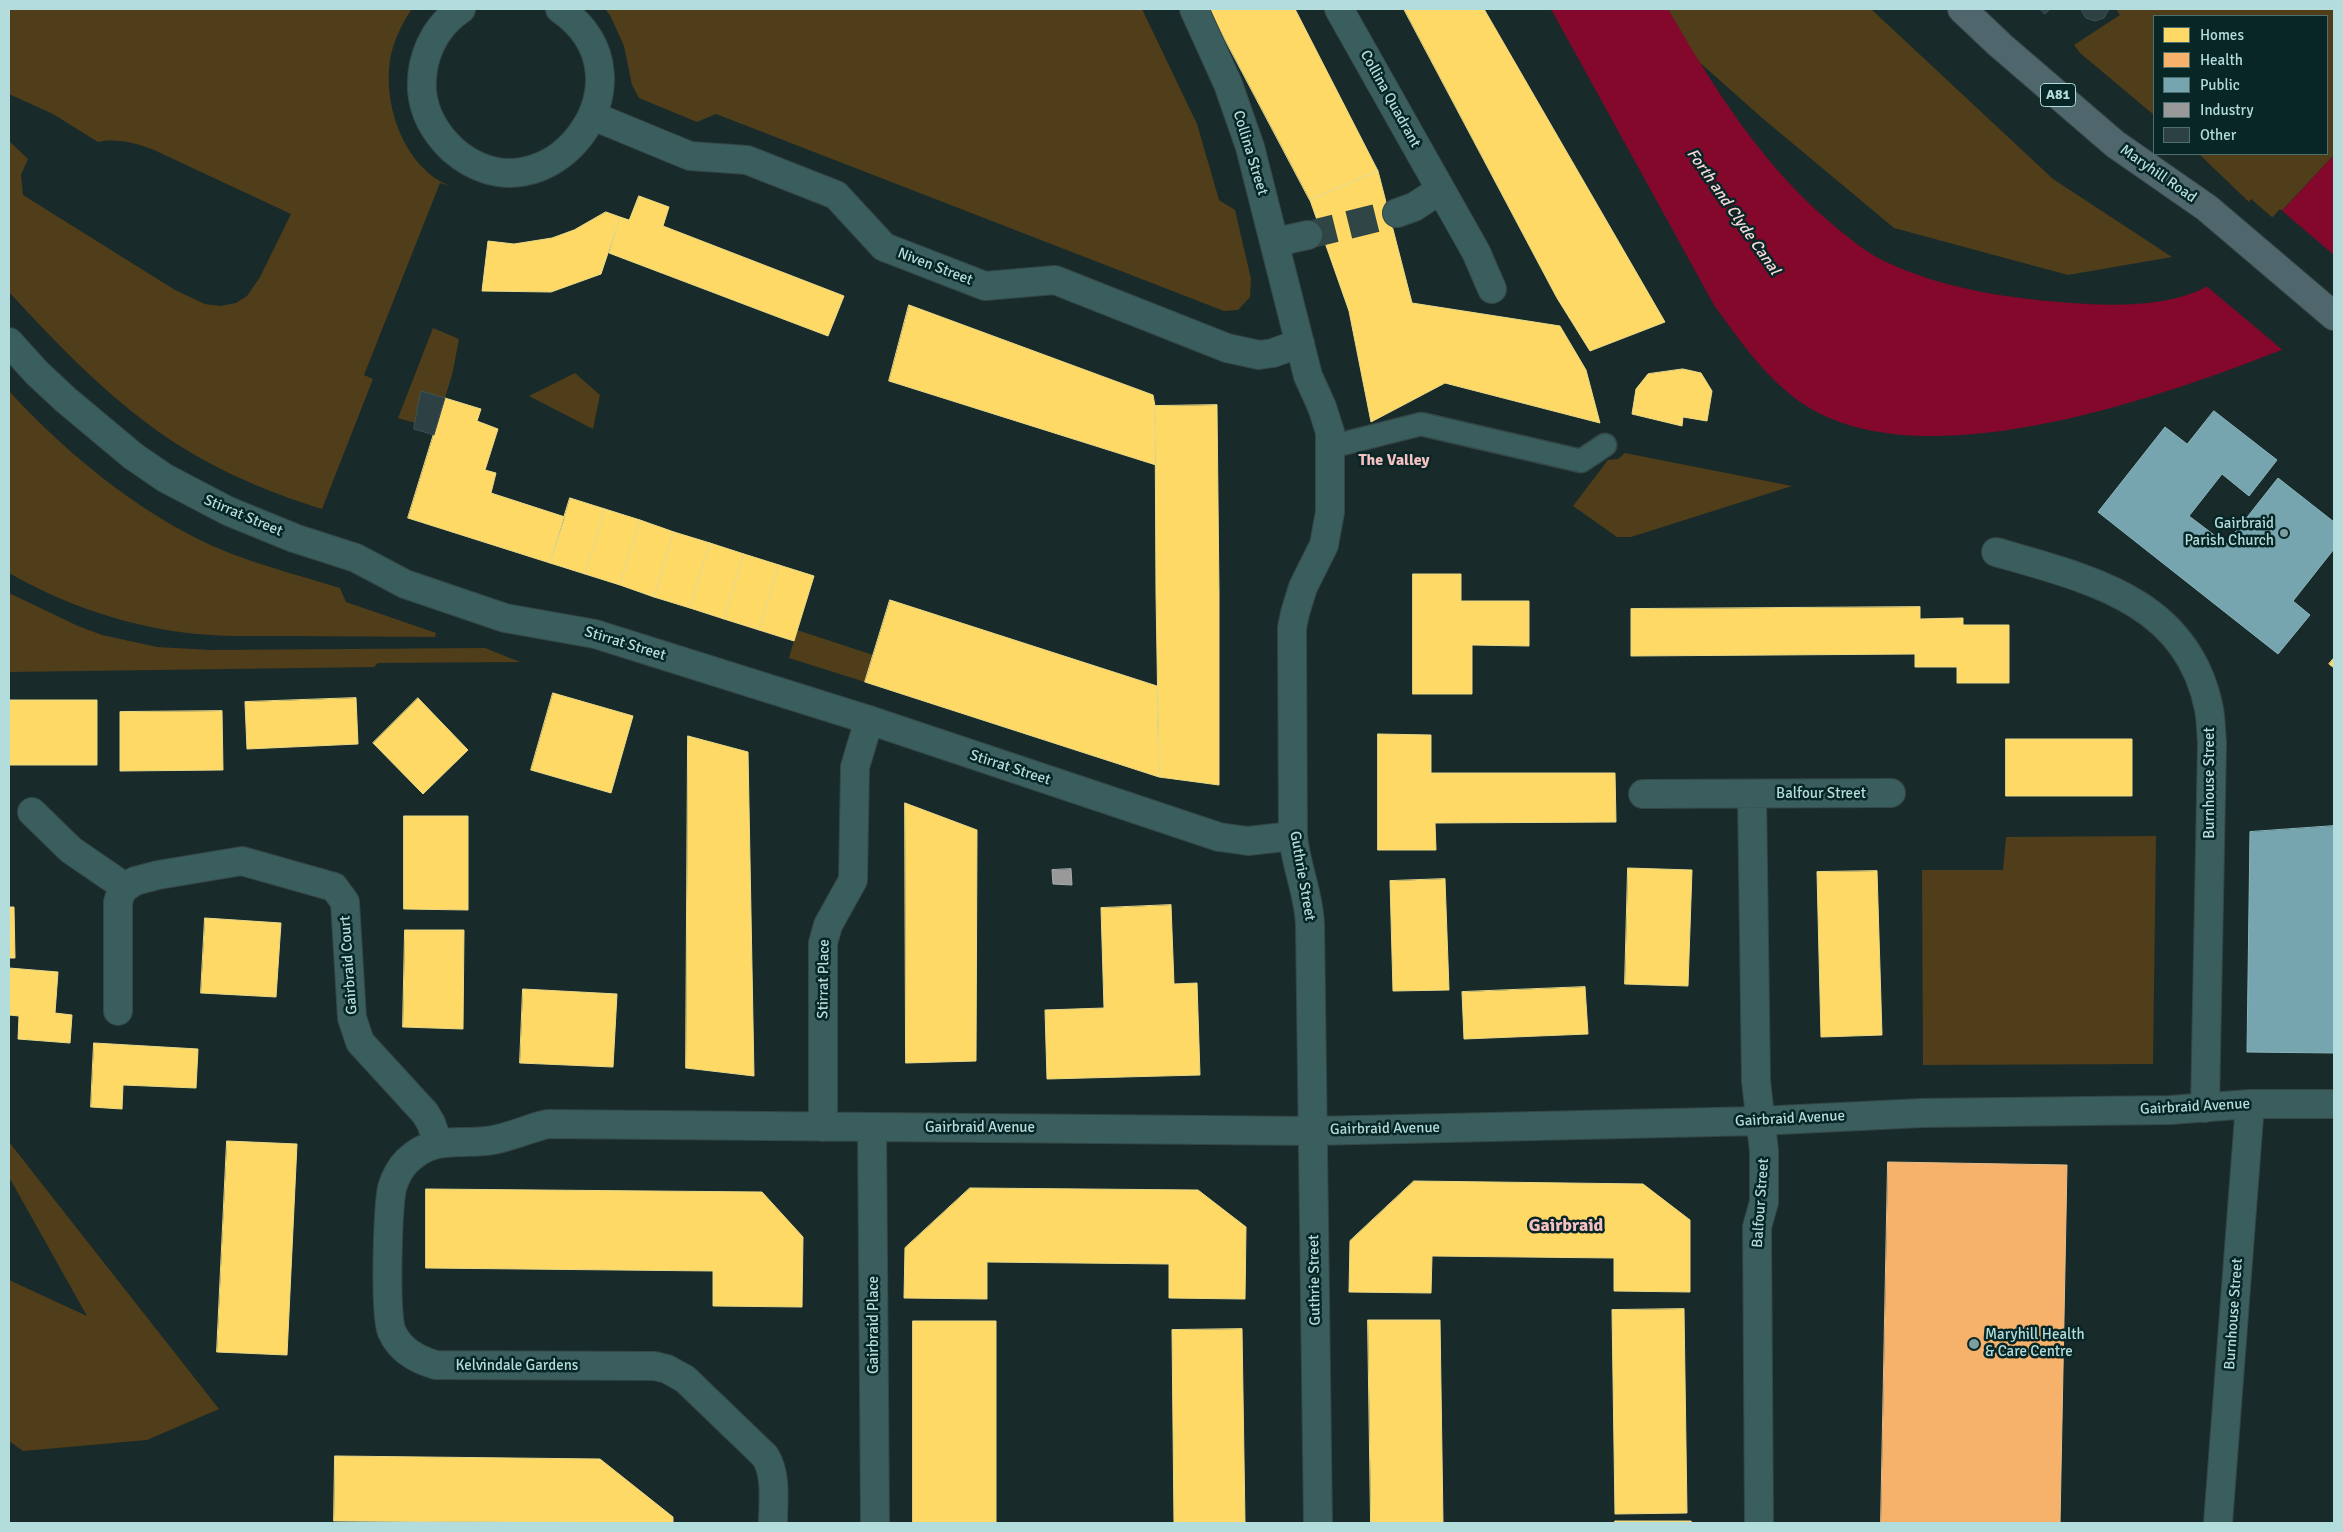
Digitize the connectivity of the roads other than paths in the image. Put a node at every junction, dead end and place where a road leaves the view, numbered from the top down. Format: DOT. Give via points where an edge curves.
graph roads {
  1 [pos="461,9"];
  2 [pos="560,9"];
  3 [pos="1194,9"];
  4 [pos="1339,9"];
  5 [pos="1962,9"];
  6 [pos="592,116"];
  7 [pos="1440,190"];
  8 [pos="1397,214"];
  9 [pos="1308,235"];
  10 [pos="1276,242"];
  11 [pos="1492,289"];
  12 [pos="1290,302"];
  13 [pos="2334,316"];
  14 [pos="9,342"];
  15 [pos="1300,343"];
  16 [pos="1605,445"];
  17 [pos="1330,447"];
  18 [pos="1996,552"];
  19 [pos="869,720"];
  20 [pos="1891,793"];
  21 [pos="1643,794"];
  22 [pos="1752,794"];
  23 [pos="32,812"];
  24 [pos="1293,836"];
  25 [pos="125,887"];
  26 [pos="118,1011"];
  27 [pos="2250,1104"];
  28 [pos="2334,1104"];
  29 [pos="2204,1108"];
  30 [pos="1759,1121"];
  31 [pos="823,1127"];
  32 [pos="872,1127"];
  33 [pos="1312,1131"];
  34 [pos="438,1143"];
  35 [pos="773,1523"];
  36 [pos="875,1523"];
  37 [pos="1318,1523"];
  38 [pos="1759,1523"];
  39 [pos="2218,1523"];
  1 -- 6 [label="street" via="436,34 426,54 422,75 423,97 429,117 444,142 466,160 508,171 536,168 573,146"];
  2 -- 6 [label="street" via="583,30 594,50 599,94"];
  3 -- 10 [label="street, Collina Street" via="1240,117"];
  4 -- 7 [label="street, Collina Quadrant"];
  5 -- 13 [label="main road, Maryhill Road / A81" via="2115,144 2207,208"];
  6 -- 15 [label="street, Niven Street" via="690,156 747,160 836,195 884,247 985,286 1055,280 1228,348 1252,354 1273,353"];
  7 -- 8 [label="street"];
  7 -- 11 [label="street, Collina Quadrant" via="1476,252"];
  9 -- 10 [label="street"];
  10 -- 12 [label="street, Collina Street"];
  12 -- 15 [label="street, Guthrie Street"];
  14 -- 19 [label="street, Stirrat Street" via="66,400 133,456 165,478 228,511 294,538 356,558 405,584 488,612 514,620 583,630"];
  15 -- 17 [label="street, Guthrie Street" via="1308,376 1328,423"];
  16 -- 17 [label="lane" via="1581,461 1421,424"];
  17 -- 24 [label="street, Guthrie Street" via="1329,527 1299,598 1292,628"];
  18 -- 29 [label="street, Burnhouse Street" via="2076,575 2137,602 2166,625 2190,660 2202,685 2209,709 2212,743"];
  19 -- 24 [label="street, Stirrat Street" via="1219,837 1248,841"];
  19 -- 31 [label="street, Stirrat Place" via="855,767 853,880 824,934"];
  20 -- 22 [label="street, Balfour Street"];
  21 -- 22 [label="street, Balfour Street"];
  22 -- 30 [label="street, Balfour Street"];
  23 -- 25 [label="street" via="71,850"];
  24 -- 33 [label="street, Guthrie Street" via="1310,909"];
  25 -- 26 [label="street" via="118,902"];
  25 -- 34 [label="street, Gairbraid Court" via="158,875 242,861 334,887 345,902 352,1018 357,1036 425,1113"];
  27 -- 28 [label="street, Gairbraid Avenue"];
  27 -- 29 [label="street, Gairbraid Avenue"];
  27 -- 39 [label="street, Burnhouse Street"];
  29 -- 30 [label="street, Gairbraid Avenue" via="1922,1112"];
  30 -- 33 [label="street, Gairbraid Avenue"];
  30 -- 38 [label="street, Balfour Street" via="1764,1151 1764,1195 1757,1227"];
  31 -- 32 [label="street, Gairbraid Avenue"];
  31 -- 34 [label="street, Gairbraid Avenue" via="548,1124 494,1140"];
  32 -- 33 [label="street, Gairbraid Avenue"];
  32 -- 36 [label="street, Gairbraid Place"];
  33 -- 37 [label="street, Guthrie Street"];
  34 -- 35 [label="street, Kelvindale Gardens" via="405,1163 392,1188 387,1311 388,1324 398,1341 413,1356 436,1365 649,1366 676,1373 696,1388 765,1456 772,1470"];
}
